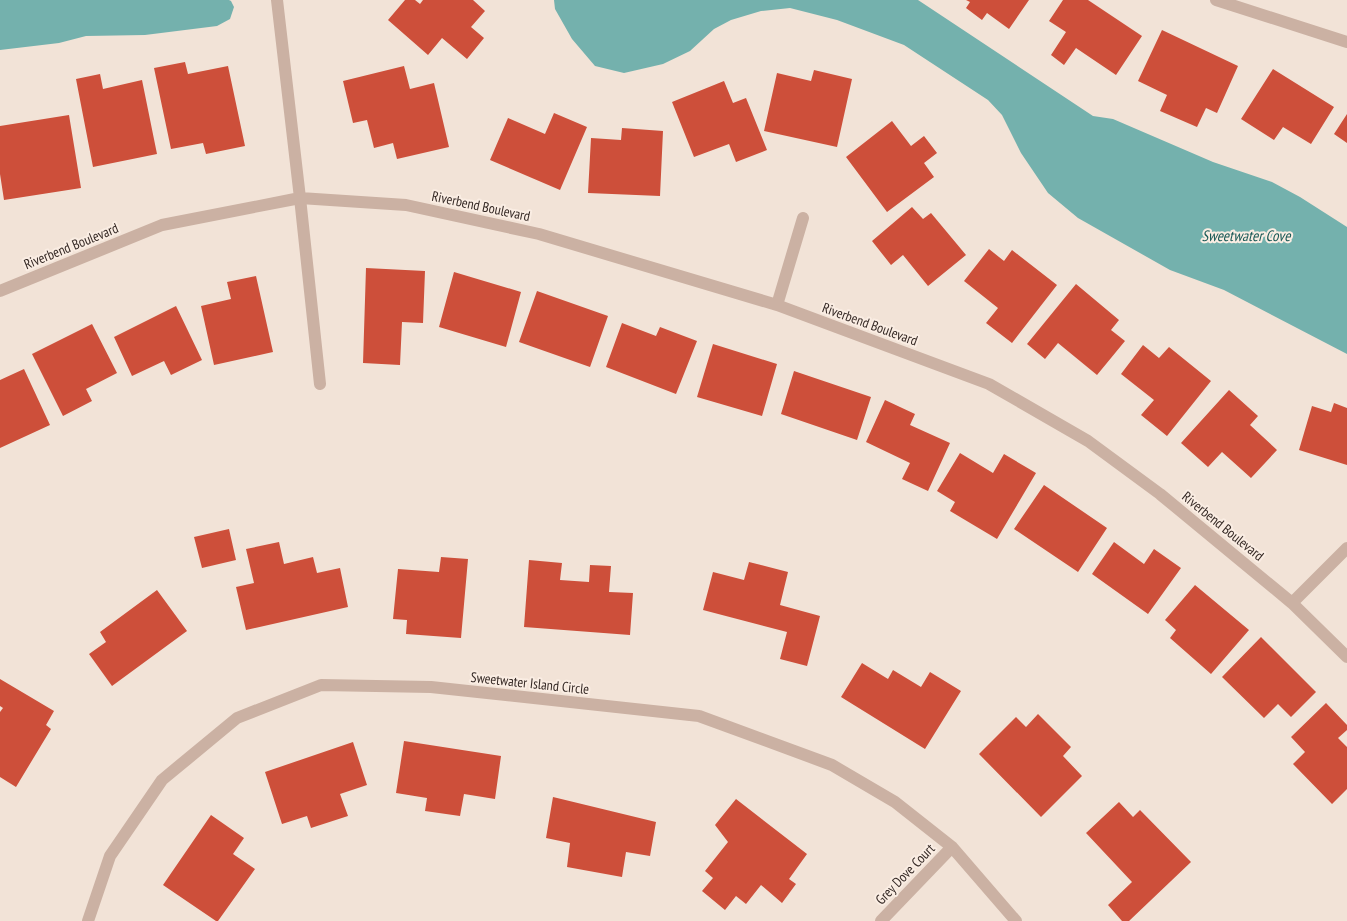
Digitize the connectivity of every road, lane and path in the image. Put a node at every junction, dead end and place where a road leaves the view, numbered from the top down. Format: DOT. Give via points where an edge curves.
graph roads {
  1 [pos="277,0"];
  2 [pos="1216,0"];
  3 [pos="1347,42"];
  4 [pos="300,198"];
  5 [pos="803,218"];
  6 [pos="0,291"];
  7 [pos="777,305"];
  8 [pos="320,384"];
  9 [pos="1347,548"];
  10 [pos="1292,603"];
  11 [pos="1347,657"];
  12 [pos="952,847"];
  13 [pos="88,921"];
  14 [pos="881,921"];
  15 [pos="1016,921"];
  1 -- 4 [label="street"];
  2 -- 3 [label="street"];
  4 -- 6 [label="street, Riverbend Boulevard" via="162,225"];
  4 -- 7 [label="street, Riverbend Boulevard" via="406,206 539,234"];
  4 -- 8 [label="street"];
  5 -- 7 [label="street"];
  7 -- 10 [label="street, Riverbend Boulevard" via="997,388 1088,441 1160,494"];
  9 -- 10 [label="street"];
  10 -- 11 [label="street, Riverbend Boulevard"];
  12 -- 13 [label="street, Sweetwater Island Circle" via="895,802 832,765 699,716 431,687 321,685 237,718 162,780 110,856"];
  12 -- 14 [label="street, Grey Dove Court"];
  12 -- 15 [label="street, Sweetwater Island Circle"];
}
